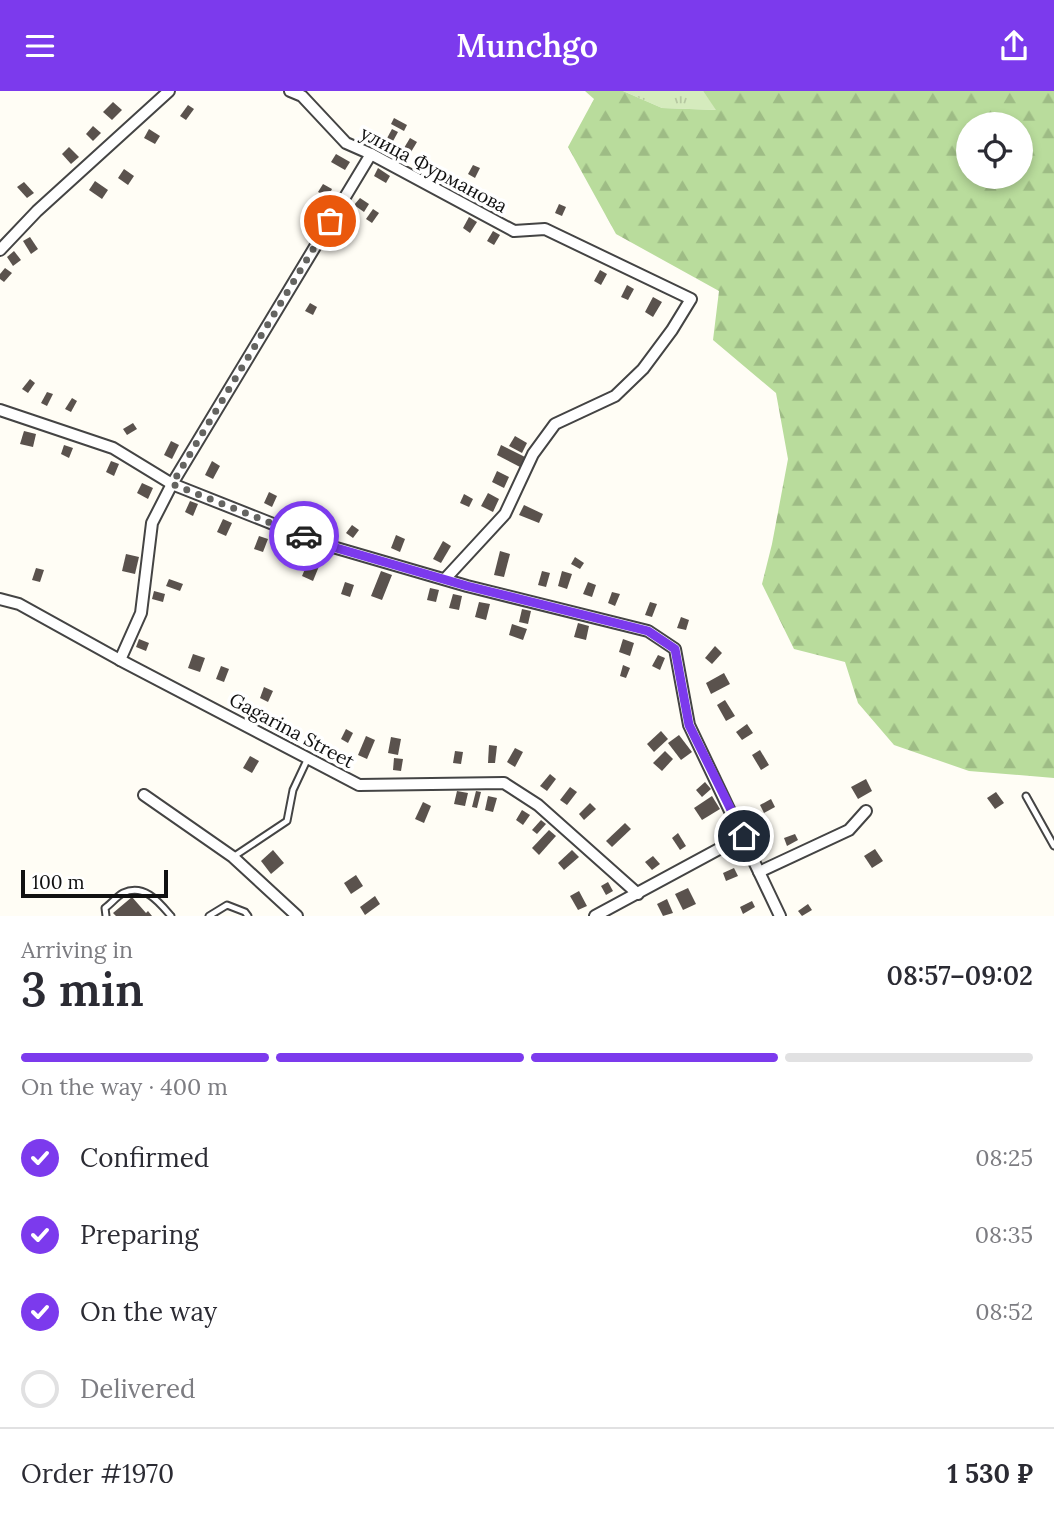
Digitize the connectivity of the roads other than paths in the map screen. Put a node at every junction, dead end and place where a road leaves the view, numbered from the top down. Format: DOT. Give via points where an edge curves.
graph roads {
  1 [pos="169,91"];
  2 [pos="290,91"];
  3 [pos="371,154"];
  4 [pos="0,250"];
  5 [pos="0,410"];
  6 [pos="172,484"];
  7 [pos="445,579"];
  8 [pos="0,599"];
  9 [pos="120,660"];
  10 [pos="308,758"];
  11 [pos="144,795"];
  12 [pos="1026,796"];
  13 [pos="866,811"];
  14 [pos="744,836"];
  15 [pos="1054,846"];
  16 [pos="233,857"];
  17 [pos="758,872"];
  18 [pos="638,894"];
  19 [pos="106,916"];
  20 [pos="171,916"];
  21 [pos="209,916"];
  22 [pos="248,916"];
  23 [pos="297,916"];
  24 [pos="595,916"];
  25 [pos="780,916"];
  1 -- 4 [label="street"];
  2 -- 3 [label="street, улица Фурманова" via="302,96 346,143"];
  3 -- 6 [label="street"];
  3 -- 7 [label="street, улица Фурманова" via="514,231 545,229 691,299 643,369 615,396 555,424 533,454 505,514"];
  5 -- 6 [label="street" via="113,448"];
  6 -- 7 [label="street" via="326,545"];
  6 -- 9 [label="street" via="152,523 141,613"];
  7 -- 14 [label="street" via="648,631 675,649 689,725"];
  8 -- 9 [label="street, Gagarina Street" via="19,604"];
  9 -- 10 [label="street, Gagarina Street"];
  10 -- 16 [label="lane" via="293,790 287,821"];
  10 -- 18 [label="street, Gagarina Street" via="359,785 504,783 538,806"];
  11 -- 16 [label="street"];
  12 -- 15 [label="lane"];
  13 -- 17 [label="street" via="849,831"];
  14 -- 17 [label="street"];
  14 -- 18 [label="street"];
  16 -- 23 [label="street"];
  17 -- 25 [label="street"];
  18 -- 24 [label="street"];
  19 -- 20 [label="lane" via="106,908 123,893 137,890 154,897"];
  21 -- 22 [label="lane" via="227,905"];
}
